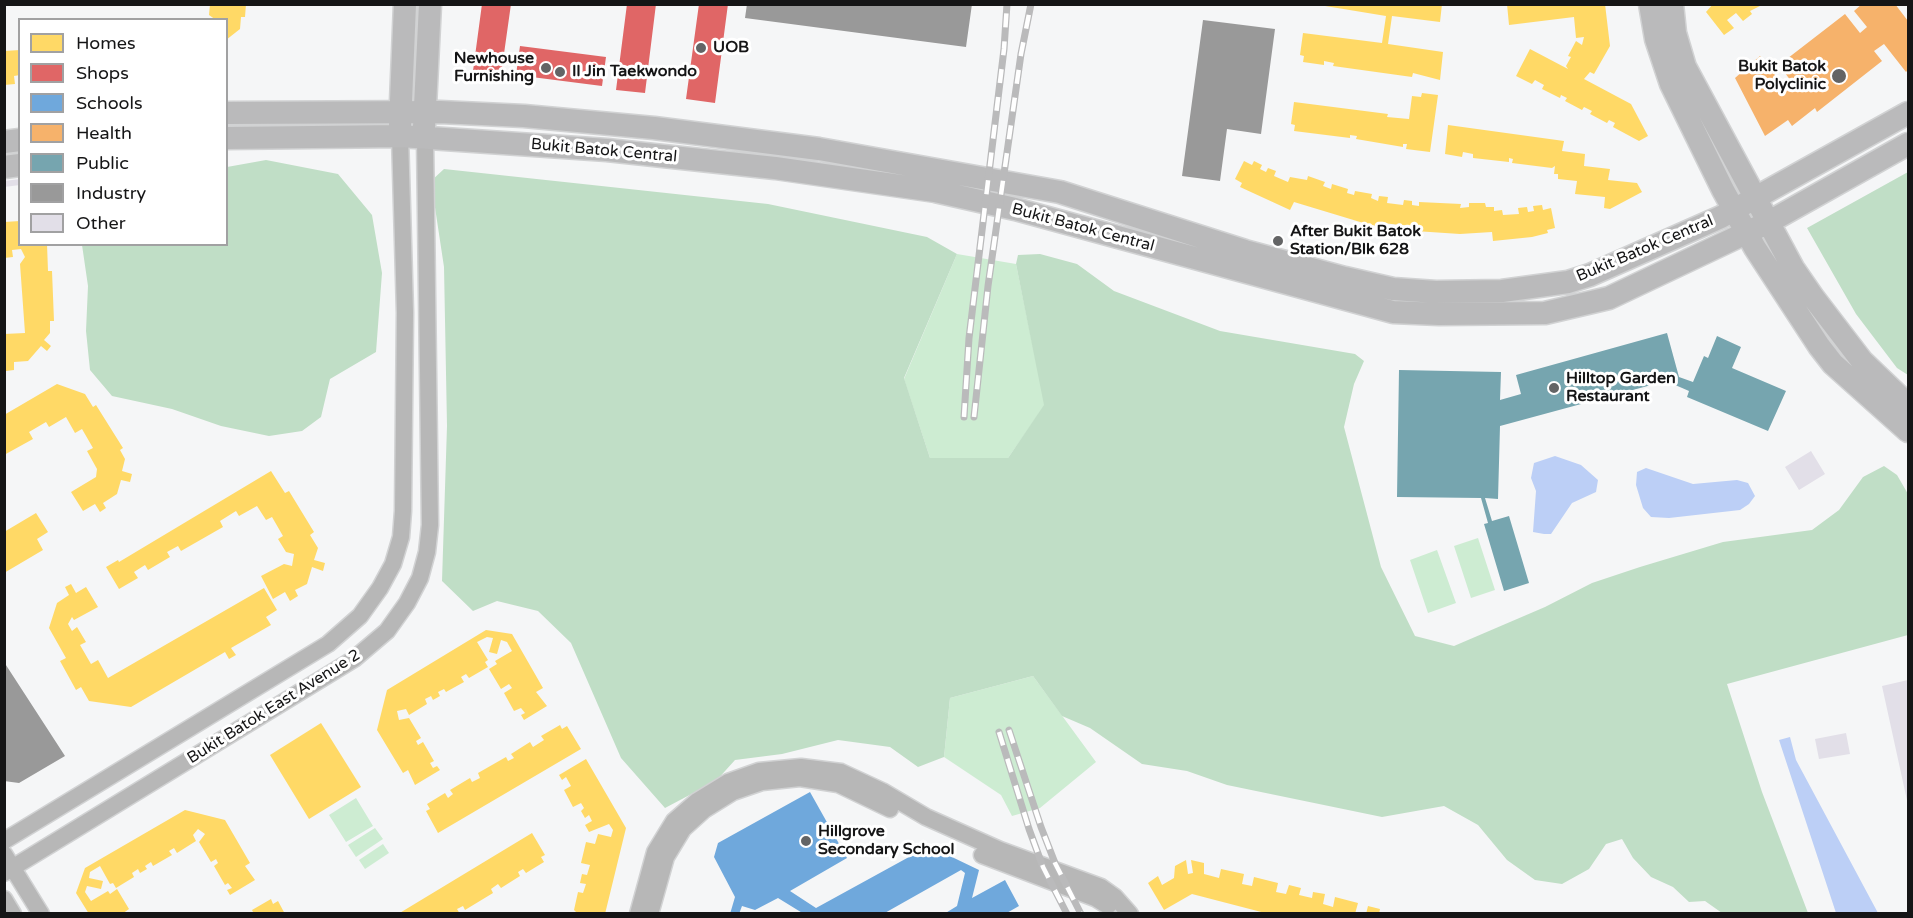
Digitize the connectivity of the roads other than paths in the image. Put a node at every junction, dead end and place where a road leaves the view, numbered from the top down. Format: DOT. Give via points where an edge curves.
graph roads {
  1 [pos="405,4"];
  2 [pos="430,4"];
  3 [pos="1650,4"];
  4 [pos="1672,4"];
  5 [pos="228,113"];
  6 [pos="401,113"];
  7 [pos="424,113"];
  8 [pos="1908,113"];
  9 [pos="400,136"];
  10 [pos="424,137"];
  11 [pos="228,138"];
  12 [pos="1908,144"];
  13 [pos="1755,198"];
  14 [pos="1734,210"];
  15 [pos="1769,222"];
  16 [pos="1747,233"];
  17 [pos="1908,405"];
  18 [pos="1908,431"];
  19 [pos="4,841"];
  20 [pos="7,865"];
  21 [pos="4,899"];
  22 [pos="13,914"];
  23 [pos="42,914"];
  24 [pos="638,914"];
  25 [pos="650,914"];
  26 [pos="1115,914"];
  27 [pos="1130,914"];
  1 -- 6 [label="main road"];
  2 -- 7 [label="main road"];
  3 -- 14 [label="main road, Bukit Batok Central" via="1656,39 1671,84"];
  4 -- 13 [label="main road" via="1685,67"];
  5 -- 6 [label="main road, Bukit Batok Central"];
  6 -- 7 [label="main road, Bukit Batok Central"];
  6 -- 9 [label="main road"];
  7 -- 10 [label="main road"];
  7 -- 14 [label="main road, Bukit Batok Central" via="524,116 654,128 778,143 954,172 1059,192 1245,251 1393,289 1502,291 1568,282"];
  8 -- 13 [label="main road, Bukit Batok Central"];
  9 -- 10 [label="main road, Bukit Batok Central"];
  9 -- 11 [label="main road, Bukit Batok Central"];
  9 -- 19 [label="street, Bukit Batok East Avenue 2" via="405,314 403,511 393,564 380,588 360,616 320,650"];
  10 -- 16 [label="main road, Bukit Batok Central" via="630,152 935,191 1024,211 1393,312 1545,313 1609,298"];
  10 -- 20 [label="street, Bukit Batok East Avenue 2" via="430,515 420,578 406,603 387,631 354,659"];
  12 -- 15 [label="main road, Bukit Batok Central"];
  13 -- 14 [label="main road, Bukit Batok Central"];
  13 -- 15 [label="main road"];
  14 -- 16 [label="main road, Bukit Batok Central"];
  15 -- 16 [label="main road, Bukit Batok Central"];
  15 -- 17 [label="main road" via="1813,297 1862,361"];
  16 -- 18 [label="main road" via="1819,346 1876,405"];
  20 -- 23 [label="street"];
  21 -- 22 [label="street"];
  24 -- 27 [label="street" via="655,852 674,821 728,782 759,771 801,766 841,772 989,846 1101,888"];
  25 -- 26 [label="street" via="666,857 683,829 733,792 762,782 800,778 838,784 996,861 1095,898"];
}
